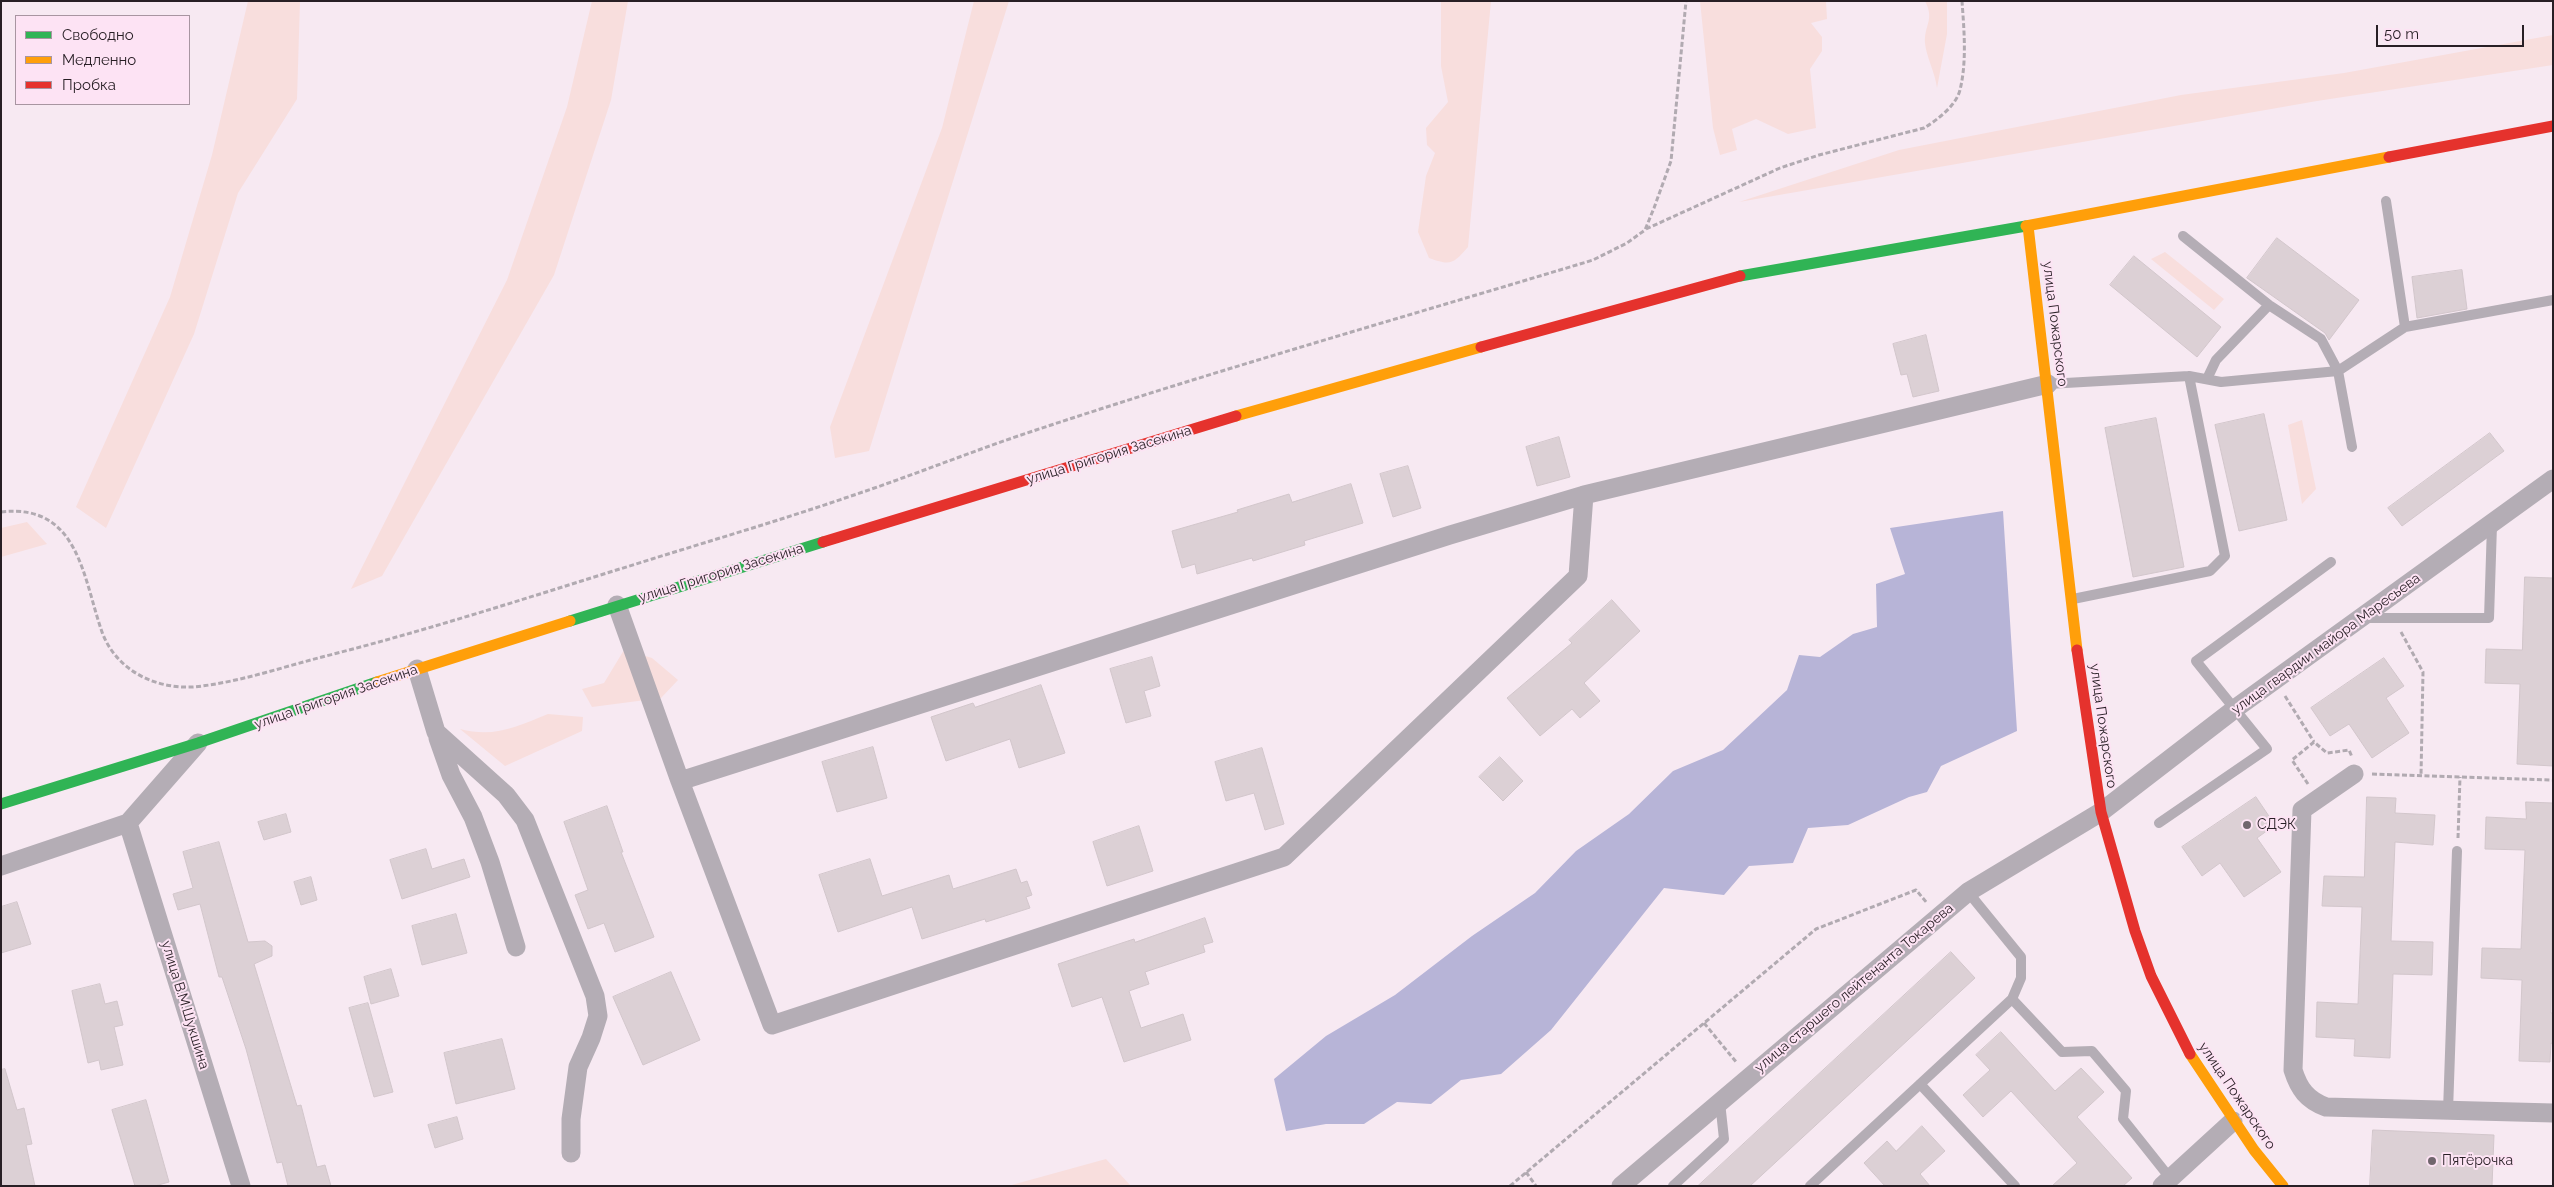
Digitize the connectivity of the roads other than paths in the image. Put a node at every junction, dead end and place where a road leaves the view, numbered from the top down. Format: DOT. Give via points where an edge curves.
graph roads {
  1 [pos="2553,126"];
  2 [pos="2386,201"];
  3 [pos="2028,226"];
  4 [pos="2183,236"];
  5 [pos="2553,300"];
  6 [pos="2269,305"];
  7 [pos="2405,327"];
  8 [pos="2338,371"];
  9 [pos="2189,376"];
  10 [pos="2207,379"];
  11 [pos="2048,384"];
  12 [pos="2352,448"];
  13 [pos="2553,479"];
  14 [pos="1584,495"];
  15 [pos="2492,525"];
  16 [pos="2331,562"];
  17 [pos="2072,600"];
  18 [pos="617,605"];
  19 [pos="2361,618"];
  20 [pos="417,669"];
  21 [pos="2236,708"];
  22 [pos="436,732"];
  23 [pos="198,743"];
  24 [pos="2358,774"];
  25 [pos="680,781"];
  26 [pos="1,804"];
  27 [pos="2101,812"];
  28 [pos="128,823"];
  29 [pos="2159,823"];
  30 [pos="2457,851"];
  31 [pos="1,866"];
  32 [pos="1968,892"];
  33 [pos="516,948"];
  34 [pos="2012,999"];
  35 [pos="1920,1084"];
  36 [pos="1720,1102"];
  37 [pos="2448,1111"];
  38 [pos="2553,1114"];
  39 [pos="2233,1121"];
  40 [pos="571,1153"];
  41 [pos="2166,1182"];
  42 [pos="241,1186"];
  43 [pos="1621,1186"];
  44 [pos="1673,1186"];
  45 [pos="1810,1186"];
  46 [pos="2016,1186"];
  47 [pos="2284,1186"];
  1 -- 3 [label="main road, улица Григория Засекина"];
  2 -- 7 [label="lane"];
  3 -- 11 [label="main road, улица Пожарского"];
  3 -- 18 [label="main road, улица Григория Засекина" via="1737,276 1248,412"];
  4 -- 6 [label="lane"];
  5 -- 7 [label="lane"];
  6 -- 8 [label="lane" via="2321,339"];
  6 -- 10 [label="lane" via="2216,360"];
  7 -- 8 [label="lane"];
  8 -- 10 [label="lane" via="2221,382"];
  8 -- 12 [label="lane"];
  9 -- 10 [label="lane"];
  9 -- 11 [label="lane"];
  9 -- 17 [label="lane" via="2225,556 2210,571"];
  11 -- 14 [label="street"];
  11 -- 17 [label="main road, улица Пожарского"];
  13 -- 15 [label="street, улица гвардии майора Маресьева"];
  14 -- 25 [label="street"];
  14 -- 25 [label="street" via="1578,576 1284,857 772,1025"];
  15 -- 19 [label="street, улица гвардии майора Маресьева"];
  15 -- 19 [label="lane" via="2489,618"];
  16 -- 21 [label="lane" via="2196,661"];
  17 -- 27 [label="main road, улица Пожарского" via="2086,724"];
  18 -- 20 [label="main road, улица Григория Засекина"];
  18 -- 25 [label="street"];
  19 -- 21 [label="street, улица гвардии майора Маресьева"];
  20 -- 22 [label="street"];
  20 -- 23 [label="main road, улица Григория Засекина"];
  21 -- 27 [label="street, улица гвардии майора Маресьева"];
  21 -- 29 [label="lane" via="2267,749"];
  22 -- 33 [label="street" via="451,775 473,817 490,862"];
  22 -- 40 [label="street" via="506,795 525,820 595,996 598,1016 578,1067 571,1119"];
  23 -- 26 [label="main road, улица Григория Засекина"];
  23 -- 28 [label="street"];
  24 -- 37 [label="street" via="2302,810 2293,1070 2305,1095 2326,1107"];
  27 -- 32 [label="street, улица старшего лейтенанта Токарева"];
  27 -- 39 [label="main road, улица Пожарского" via="2151,976 2188,1053"];
  28 -- 31 [label="street"];
  28 -- 42 [label="street, улица В.М.Шукшина"];
  30 -- 37 [label="lane"];
  32 -- 34 [label="lane" via="2021,957 2021,978"];
  32 -- 36 [label="street, улица старшего лейтенанта Токарева"];
  34 -- 35 [label="lane"];
  34 -- 41 [label="lane" via="2062,1052 2092,1051 2126,1090 2123,1119"];
  35 -- 45 [label="lane"];
  35 -- 46 [label="lane"];
  36 -- 43 [label="street, улица старшего лейтенанта Токарева"];
  36 -- 44 [label="lane" via="1724,1139"];
  37 -- 38 [label="street"];
  39 -- 41 [label="street"];
  39 -- 47 [label="main road, улица Пожарского"];
}
